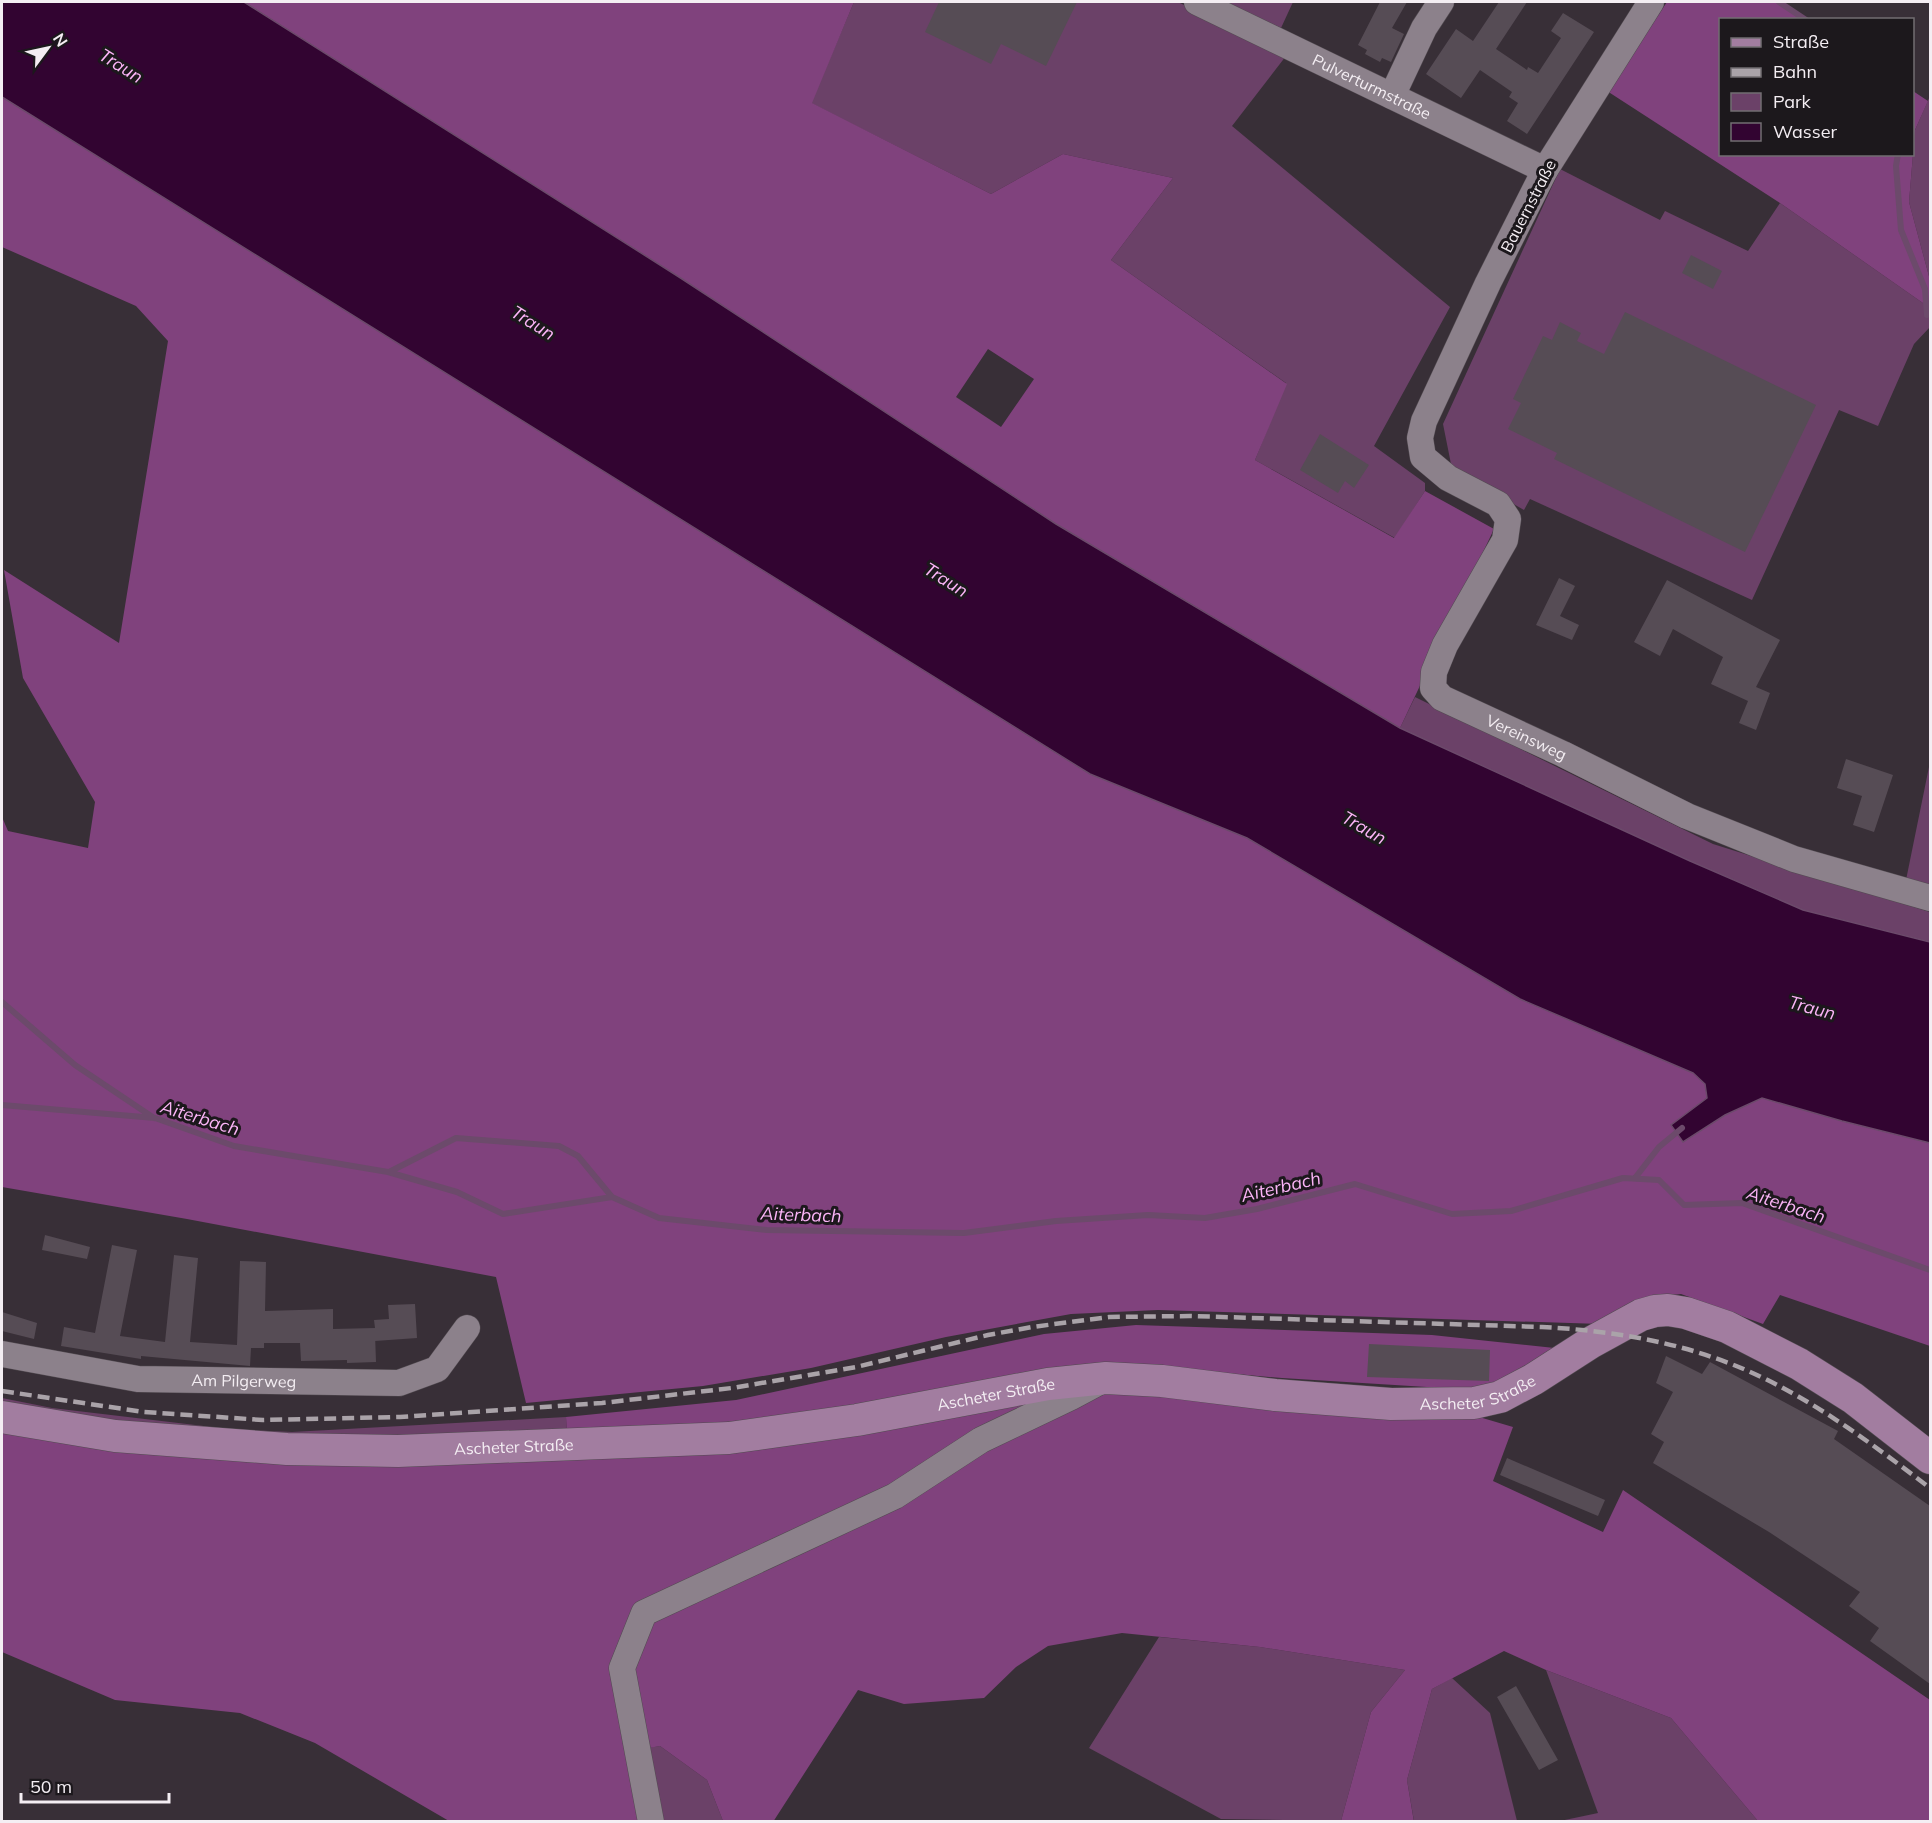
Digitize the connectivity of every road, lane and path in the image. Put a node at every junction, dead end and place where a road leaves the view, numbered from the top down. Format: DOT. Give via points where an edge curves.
graph roads {
  1 [pos="1197,2"];
  2 [pos="1441,2"];
  3 [pos="1651,2"];
  4 [pos="1392,96"];
  5 [pos="1545,170"];
  6 [pos="1424,421"];
  7 [pos="1930,898"];
  8 [pos="466,1328"];
  9 [pos="2,1354"];
  10 [pos="1106,1378"];
  11 [pos="2,1417"];
  12 [pos="1930,1458"];
  13 [pos="651,1821"];
  1 -- 4 [label="street, Pulverturmstraße"];
  2 -- 4 [label="street" via="1424,28"];
  3 -- 5 [label="street, Bauernstraße"];
  4 -- 5 [label="street, Pulverturmstraße"];
  5 -- 6 [label="street, Bauernstraße"];
  6 -- 7 [label="street, Vereinsweg" via="1420,438 1423,457 1448,478 1498,504 1508,519 1505,540 1445,645 1434,672 1433,688 1442,698 1687,816 1794,859"];
  8 -- 9 [label="street, Am Pilgerweg" via="437,1369 399,1383 138,1379"];
  10 -- 11 [label="main road, Ascheter Straße" via="1048,1384 857,1420 729,1438 398,1451 287,1449 115,1436"];
  10 -- 12 [label="main road, Ascheter Straße" via="1391,1404 1474,1403 1500,1396 1534,1379 1641,1315 1668,1310 1686,1312 1727,1327 1799,1364 1854,1398"];
  10 -- 13 [label="street" via="981,1440 895,1496 644,1613 622,1668"];
}
